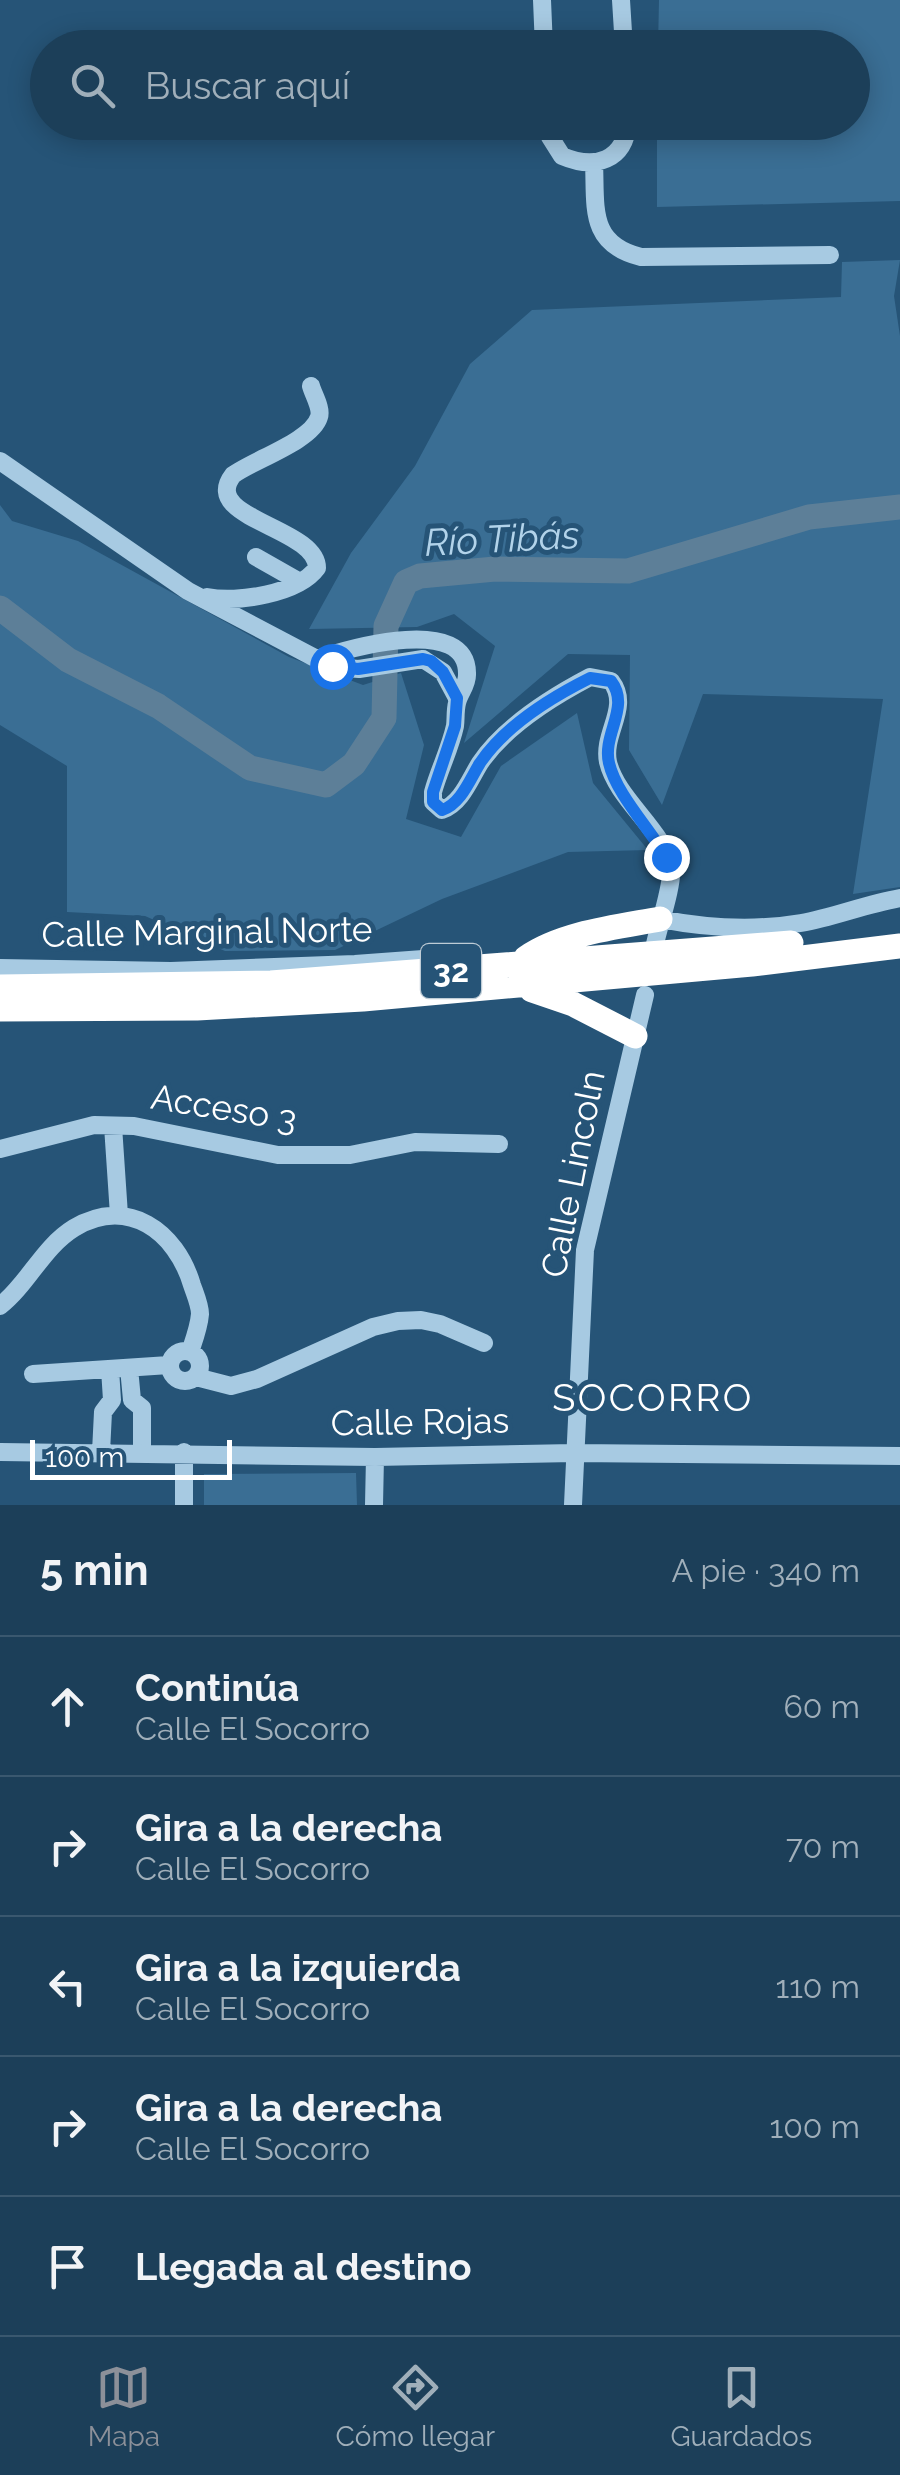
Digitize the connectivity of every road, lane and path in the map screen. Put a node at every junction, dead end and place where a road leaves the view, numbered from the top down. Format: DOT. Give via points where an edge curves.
graph roads {
  1 [pos="542,0"];
  2 [pos="621,0"];
  3 [pos="543,30"];
  4 [pos="623,30"];
  5 [pos="552,140"];
  6 [pos="626,140"];
  7 [pos="594,162"];
  8 [pos="830,255"];
  9 [pos="310,386"];
  10 [pos="0,460"];
  11 [pos="256,556"];
  12 [pos="300,582"];
  13 [pos="188,591"];
  14 [pos="320,658"];
  15 [pos="457,698"];
  16 [pos="900,898"];
  17 [pos="900,930"];
  18 [pos="657,931"];
  19 [pos="900,946"];
  20 [pos="0,968"];
  21 [pos="524,968"];
  22 [pos="0,988"];
  23 [pos="645,995"];
  24 [pos="0,1008"];
  25 [pos="634,1036"];
  26 [pos="113,1126"];
  27 [pos="499,1144"];
  28 [pos="0,1148"];
  29 [pos="120,1215"];
  30 [pos="0,1306"];
  31 [pos="484,1344"];
  32 [pos="190,1352"];
  33 [pos="169,1365"];
  34 [pos="129,1368"];
  35 [pos="110,1369"];
  36 [pos="34,1374"];
  37 [pos="196,1377"];
  38 [pos="112,1400"];
  39 [pos="132,1400"];
  40 [pos="0,1452"];
  41 [pos="100,1452"];
  42 [pos="142,1452"];
  43 [pos="184,1452"];
  44 [pos="574,1452"];
  45 [pos="900,1456"];
  46 [pos="375,1457"];
  47 [pos="184,1505"];
  48 [pos="374,1505"];
  49 [pos="573,1505"];
  1 -- 3 [label="street"];
  2 -- 4 [label="street"];
  5 -- 7 [label="street" via="562,156"];
  6 -- 7 [label="street" via="610,158"];
  7 -- 8 [label="street" via="601,231 623,252"];
  9 -- 12 [label="street" via="319,419 226,484 228,502 313,553 317,568"];
  10 -- 13 [label="street"];
  11 -- 12 [label="street"];
  12 -- 13 [label="street" via="224,600"];
  13 -- 14 [label="street"];
  14 -- 15 [label="street" via="358,669 431,661"];
  14 -- 15 [label="street" via="440,640 460,654 468,677"];
  15 -- 18 [label="street" via="433,792 442,810 456,801 494,744 522,722 590,678 611,681 619,700 608,760 672,870"];
  16 -- 18 [label="street" via="786,924"];
  17 -- 21 [label="highway, 32"];
  18 -- 21 [label="highway" via="593,933"];
  19 -- 21 [label="highway, 32" via="830,956"];
  20 -- 21 [label="street, Calle Marginal Norte"];
  21 -- 22 [label="highway, 32"];
  21 -- 24 [label="highway, 32" via="197,1008"];
  21 -- 25 [label="highway"];
  23 -- 25 [label="street, Calle Lincoln"];
  25 -- 44 [label="street, Calle Lincoln" via="584,1250"];
  26 -- 27 [label="street, Acceso 3" via="278,1155 350,1155 414,1142"];
  26 -- 28 [label="street, Acceso 3"];
  26 -- 29 [label="street"];
  29 -- 30 [label="street" via="74,1228"];
  29 -- 32 [label="street" via="159,1230 177,1248 200,1310"];
  31 -- 37 [label="street" via="440,1324 398,1321 257,1380 231,1386"];
  32 -- 33 [label="street" via="176,1353"];
  32 -- 37 [label="street" via="200,1363"];
  33 -- 34 [label="street"];
  33 -- 37 [label="street" via="178,1380"];
  34 -- 35 [label="street"];
  34 -- 39 [label="street"];
  35 -- 36 [label="street"];
  35 -- 38 [label="street"];
  38 -- 39 [label="street"];
  38 -- 41 [label="street" via="103,1412"];
  39 -- 42 [label="street" via="142,1408"];
  40 -- 41 [label="street, Calle Rojas"];
  41 -- 42 [label="street, Calle Rojas"];
  42 -- 43 [label="street, Calle Rojas"];
  43 -- 46 [label="street, Calle Rojas"];
  43 -- 47 [label="street"];
  44 -- 45 [label="street, Calle Rojas"];
  44 -- 46 [label="street, Calle Rojas"];
  44 -- 49 [label="street, Calle Lincoln"];
  46 -- 48 [label="street"];
}
